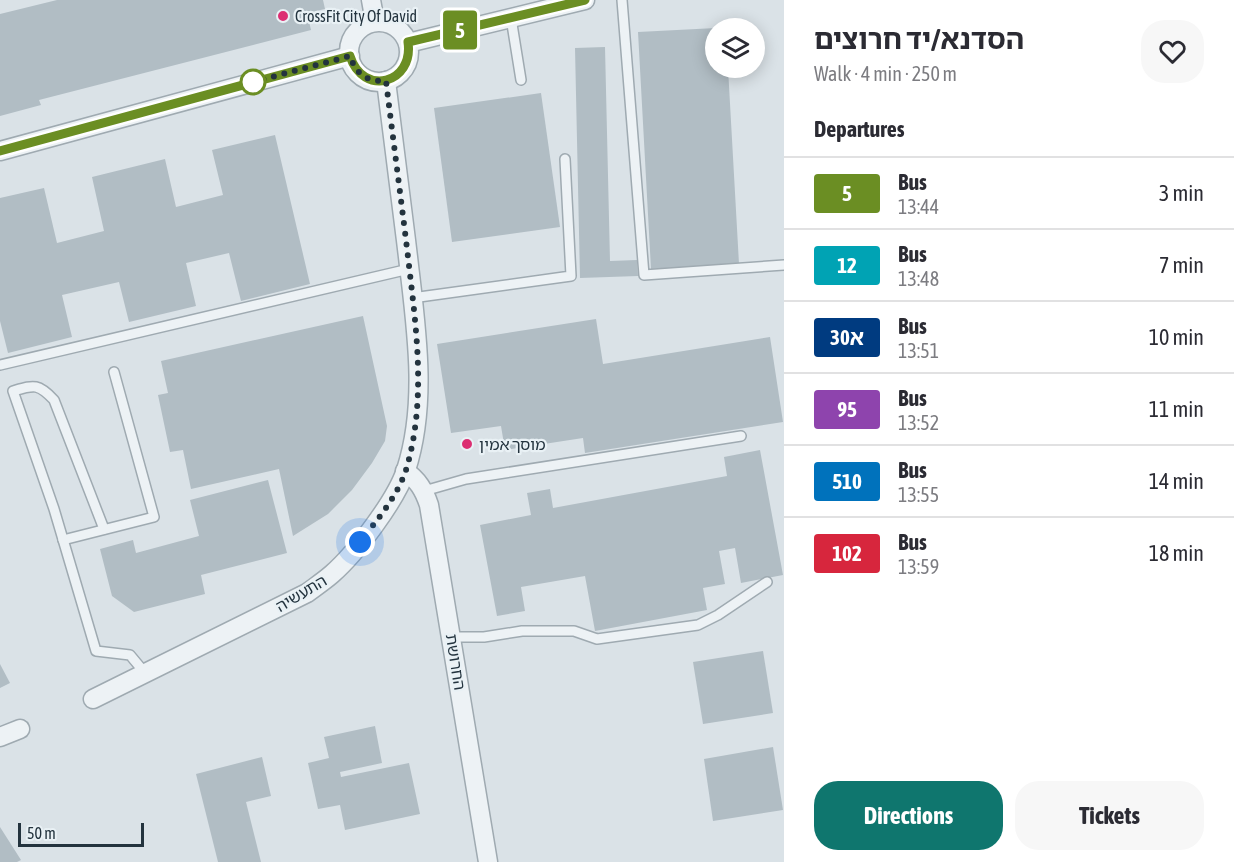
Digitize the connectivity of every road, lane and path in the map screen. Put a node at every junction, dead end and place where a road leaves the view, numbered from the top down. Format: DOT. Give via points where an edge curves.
graph roads {
  1 [pos="371,0"];
  2 [pos="585,0"];
  3 [pos="622,0"];
  4 [pos="511,18"];
  5 [pos="375,22"];
  6 [pos="408,42"];
  7 [pos="350,56"];
  8 [pos="521,80"];
  9 [pos="386,81"];
  10 [pos="0,152"];
  11 [pos="565,159"];
  12 [pos="784,265"];
  13 [pos="409,269"];
  14 [pos="412,298"];
  15 [pos="0,365"];
  16 [pos="114,372"];
  17 [pos="741,436"];
  18 [pos="405,471"];
  19 [pos="424,491"];
  20 [pos="104,529"];
  21 [pos="63,540"];
  22 [pos="767,582"];
  23 [pos="452,637"];
  24 [pos="145,673"];
  25 [pos="93,699"];
  26 [pos="20,729"];
  27 [pos="0,737"];
  28 [pos="488,862"];
  1 -- 5 [label="street"];
  2 -- 4 [label="street"];
  3 -- 12 [label="lane" via="644,275"];
  4 -- 6 [label="street"];
  4 -- 8 [label="lane"];
  5 -- 6 [label="street" via="396,27"];
  5 -- 7 [label="street" via="353,37"];
  6 -- 9 [label="street" via="407,62 395,77"];
  7 -- 9 [label="street" via="358,73 367,79"];
  7 -- 10 [label="street"];
  9 -- 13 [label="street, התעשיה"];
  11 -- 14 [label="lane" via="572,276"];
  13 -- 14 [label="street, התעשיה"];
  13 -- 15 [label="lane"];
  14 -- 18 [label="street, התעשיה" via="419,386"];
  16 -- 20 [label="lane" via="154,517"];
  17 -- 19 [label="lane" via="466,478"];
  18 -- 19 [label="street"];
  18 -- 24 [label="street, התעשיה" via="388,506 331,575 306,593"];
  19 -- 23 [label="street, החרושת"];
  20 -- 21 [label="lane"];
  20 -- 21 [label="lane" via="54,400 44,389 33,385 13,391"];
  21 -- 24 [label="lane" via="96,651 130,655"];
  22 -- 23 [label="lane" via="698,625 597,639 574,631"];
  23 -- 28 [label="street, החרושת"];
  24 -- 25 [label="street, התעשיה"];
  26 -- 27 [label="street"];
}
